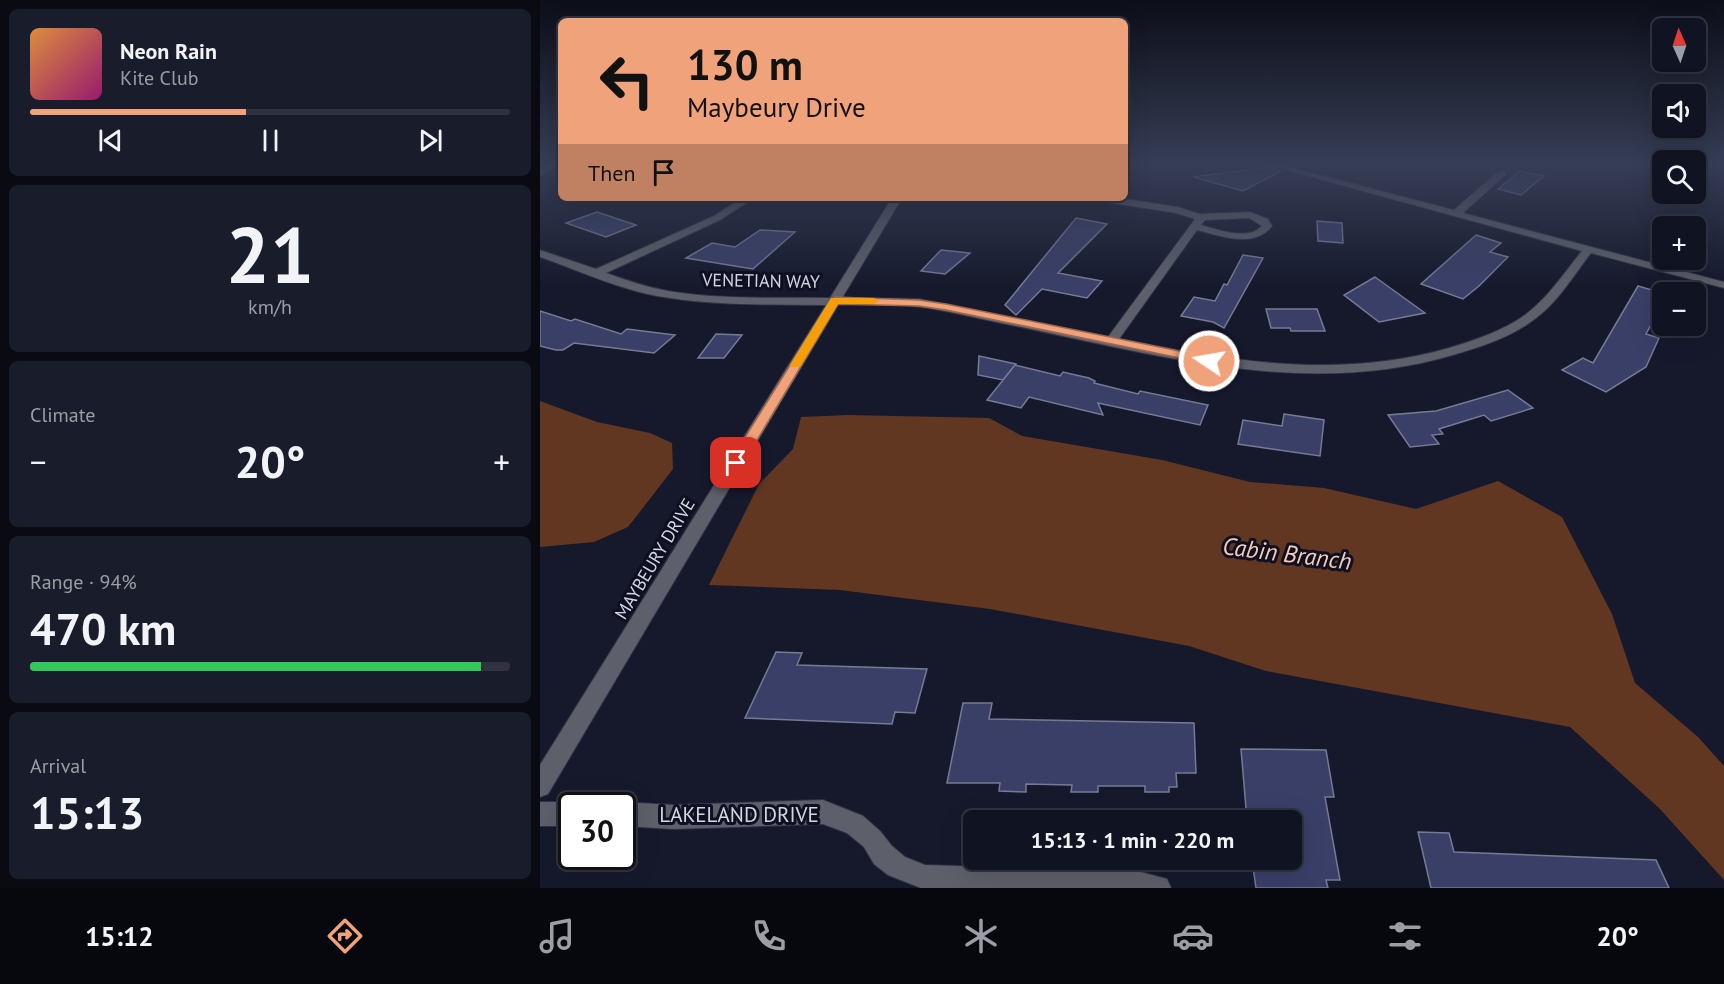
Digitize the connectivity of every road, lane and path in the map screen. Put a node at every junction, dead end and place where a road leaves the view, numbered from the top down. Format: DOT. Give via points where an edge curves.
graph roads {
  1 [pos="739,204"];
  2 [pos="893,204"];
  3 [pos="1142,204"];
  4 [pos="1421,204"];
  5 [pos="1467,204"];
  6 [pos="1456,214"];
  7 [pos="1197,222"];
  8 [pos="1589,249"];
  9 [pos="540,252"];
  10 [pos="594,274"];
  11 [pos="1724,285"];
  12 [pos="835,301"];
  13 [pos="1111,341"];
  14 [pos="540,786"];
  15 [pos="540,814"];
  16 [pos="558,814"];
  17 [pos="636,815"];
  18 [pos="924,882"];
  19 [pos="1158,888"];
  1 -- 10 [label="street"];
  2 -- 12 [label="street, MAYBEURY DRIVE"];
  3 -- 7 [label="street" via="1178,210"];
  4 -- 6 [label="street"];
  5 -- 6 [label="street"];
  6 -- 8 [label="street"];
  7 -- 7 [label="street" via="1242,236 1261,233 1267,226 1250,215"];
  7 -- 13 [label="street"];
  8 -- 11 [label="street"];
  8 -- 13 [label="street, VENETIAN WAY" via="1529,317 1488,339 1418,361 1355,370 1294,372 1209,361"];
  9 -- 10 [label="street, VENETIAN WAY"];
  10 -- 12 [label="street, VENETIAN WAY" via="684,297"];
  12 -- 13 [label="street, VENETIAN WAY" via="919,303"];
  12 -- 14 [label="street, MAYBEURY DRIVE"];
  15 -- 16 [label="street"];
  17 -- 18 [label="street, LAKELAND DRIVE" via="823,812 855,824 890,860"];
  18 -- 19 [label="street, LAKELAND DRIVE" via="1137,883"];
}
